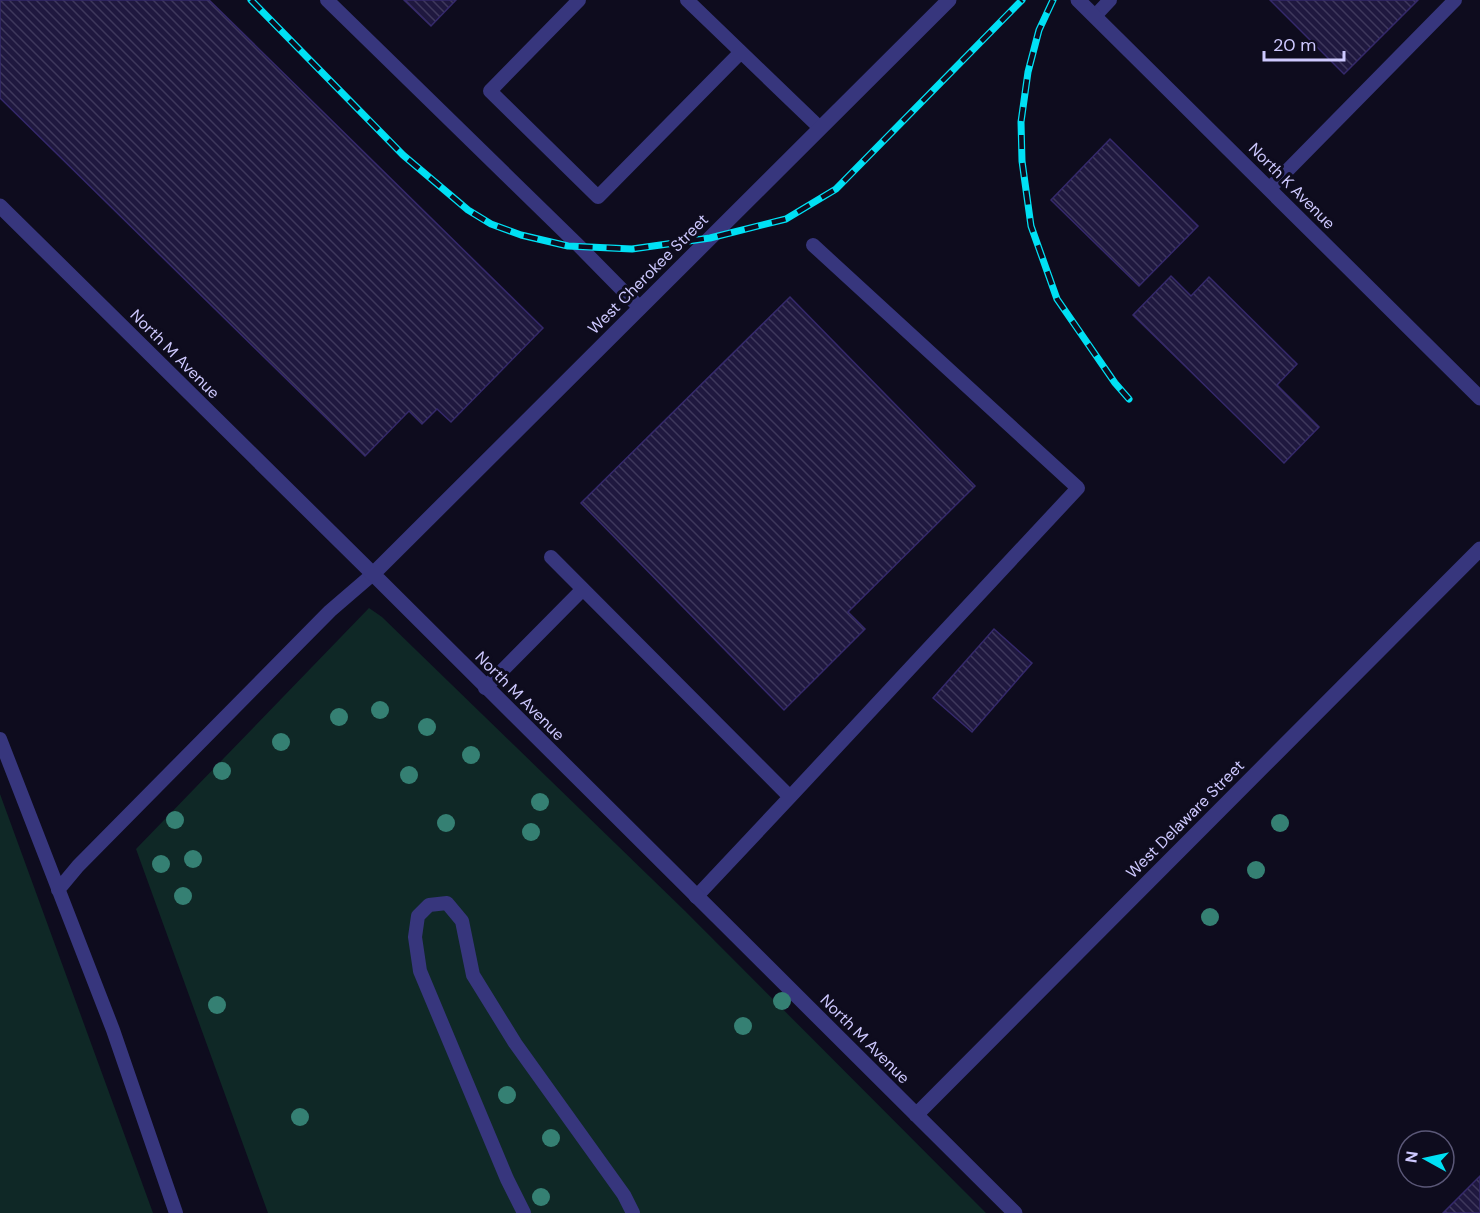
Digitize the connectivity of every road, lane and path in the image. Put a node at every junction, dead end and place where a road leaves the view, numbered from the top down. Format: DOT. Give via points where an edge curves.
graph roads {
  1 [pos="327,0"];
  2 [pos="579,0"];
  3 [pos="687,0"];
  4 [pos="949,0"];
  5 [pos="1078,0"];
  6 [pos="1110,0"];
  7 [pos="1455,0"];
  8 [pos="1095,16"];
  9 [pos="741,52"];
  10 [pos="820,128"];
  11 [pos="1269,189"];
  12 [pos="0,206"];
  13 [pos="813,245"];
  14 [pos="640,308"];
  15 [pos="1480,398"];
  16 [pos="1480,549"];
  17 [pos="551,558"];
  18 [pos="373,574"];
  19 [pos="583,589"];
  20 [pos="485,688"];
  21 [pos="0,739"];
  22 [pos="790,797"];
  23 [pos="58,890"];
  24 [pos="696,897"];
  25 [pos="916,1115"];
  26 [pos="176,1213"];
  27 [pos="524,1213"];
  28 [pos="633,1213"];
  29 [pos="1014,1213"];
  1 -- 14 [label="lane"];
  2 -- 9 [label="lane" via="490,91 598,197"];
  3 -- 9 [label="lane"];
  4 -- 10 [label="street, West Cherokee Street"];
  5 -- 8 [label="street, North K Avenue"];
  6 -- 8 [label="lane"];
  7 -- 11 [label="lane"];
  8 -- 11 [label="street, North K Avenue"];
  9 -- 10 [label="lane"];
  10 -- 14 [label="street, West Cherokee Street"];
  11 -- 15 [label="street, North K Avenue"];
  12 -- 18 [label="street, North M Avenue"];
  13 -- 22 [label="lane" via="1078,488"];
  14 -- 18 [label="street, West Cherokee Street"];
  16 -- 25 [label="street, West Delaware Street"];
  17 -- 19 [label="lane"];
  18 -- 20 [label="street, North M Avenue"];
  18 -- 23 [label="lane" via="321,619"];
  19 -- 20 [label="lane"];
  19 -- 22 [label="lane"];
  20 -- 24 [label="street, North M Avenue"];
  21 -- 23 [label="lane"];
  22 -- 24 [label="lane"];
  23 -- 26 [label="lane" via="113,1030"];
  24 -- 25 [label="street, North M Avenue"];
  25 -- 29 [label="street, North M Avenue"];
  27 -- 28 [label="lane" via="420,971 415,937 418,916 429,904 447,903 462,921 473,975 515,1043"];
}
